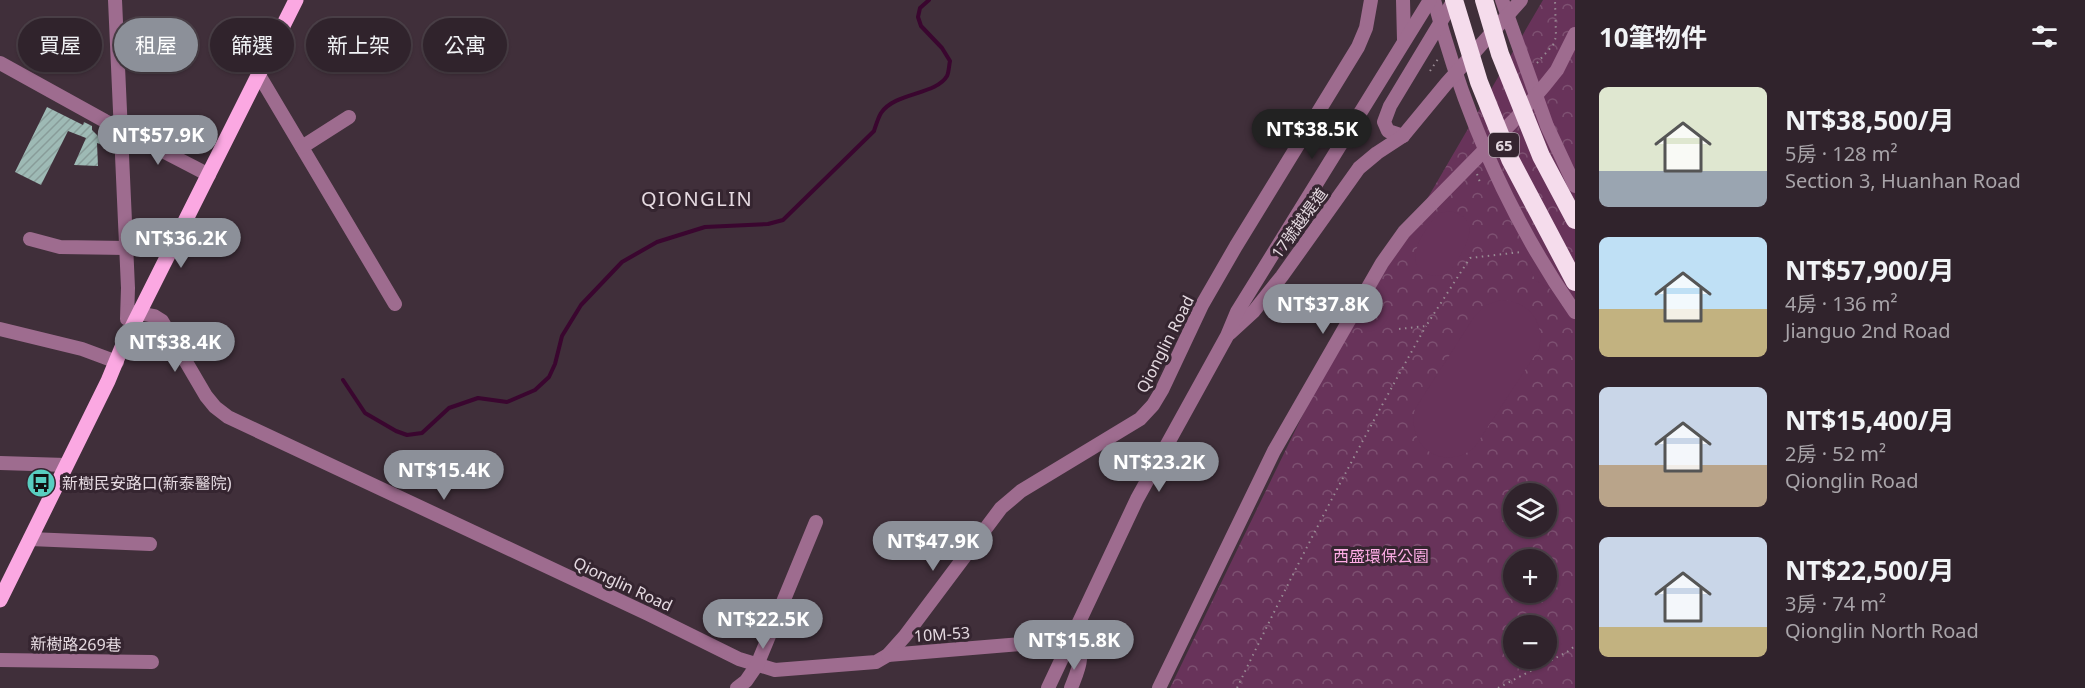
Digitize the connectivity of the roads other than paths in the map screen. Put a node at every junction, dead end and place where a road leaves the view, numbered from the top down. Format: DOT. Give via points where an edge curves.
graph roads {
  1 [pos="116,0"];
  2 [pos="296,0"];
  3 [pos="1371,0"];
  4 [pos="1403,0"];
  5 [pos="1432,0"];
  6 [pos="1454,0"];
  7 [pos="1484,0"];
  8 [pos="1502,0"];
  9 [pos="1521,0"];
  10 [pos="1575,34"];
  11 [pos="1404,41"];
  12 [pos="0,63"];
  13 [pos="259,75"];
  14 [pos="349,117"];
  15 [pos="120,129"];
  16 [pos="1403,136"];
  17 [pos="302,147"];
  18 [pos="209,175"];
  19 [pos="1575,186"];
  20 [pos="1575,220"];
  21 [pos="30,239"];
  22 [pos="126,248"];
  23 [pos="1575,282"];
  24 [pos="395,304"];
  25 [pos="134,312"];
  26 [pos="1575,312"];
  27 [pos="0,329"];
  28 [pos="1227,336"];
  29 [pos="117,362"];
  30 [pos="0,463"];
  31 [pos="66,465"];
  32 [pos="816,522"];
  33 [pos="30,539"];
  34 [pos="150,544"];
  35 [pos="0,600"];
  36 [pos="1071,640"];
  37 [pos="888,655"];
  38 [pos="0,660"];
  39 [pos="152,662"];
  40 [pos="757,665"];
  41 [pos="737,688"];
  42 [pos="1048,688"];
  43 [pos="1071,688"];
  44 [pos="1158,688"];
  1 -- 15 [label="street"];
  2 -- 13 [label="main road"];
  3 -- 37 [label="street, Qionglin Road" via="1358,46 1202,305 1154,405 1140,419 1021,491 1001,508"];
  4 -- 11 [label="street"];
  5 -- 11 [label="street"];
  5 -- 26 [label="street" via="1495,174"];
  6 -- 16 [label="street" via="1384,122 1388,131"];
  6 -- 23 [label="highway, 65" via="1479,82 1510,159"];
  7 -- 20 [label="highway, 65" via="1500,54 1541,156"];
  8 -- 19 [label="street" via="1547,126"];
  9 -- 16 [label="street, 17號越堤道"];
  10 -- 44 [label="street" via="1545,85 1404,232 1382,263 1274,451"];
  11 -- 28 [label="street" via="1243,302"];
  12 -- 15 [label="street"];
  13 -- 17 [label="street"];
  13 -- 18 [label="main road"];
  14 -- 17 [label="street"];
  15 -- 18 [label="street"];
  15 -- 22 [label="street"];
  16 -- 28 [label="street, 17號越堤道" via="1359,168 1282,276 1254,311"];
  17 -- 24 [label="street"];
  18 -- 25 [label="main road"];
  21 -- 22 [label="street" via="60,247"];
  22 -- 25 [label="street"];
  25 -- 29 [label="main road"];
  25 -- 40 [label="street, Qionglin Road" via="162,321 206,396 228,417"];
  27 -- 29 [label="street" via="82,349"];
  28 -- 36 [label="street" via="1137,499"];
  29 -- 31 [label="main road"];
  30 -- 31 [label="street"];
  31 -- 33 [label="main road"];
  32 -- 40 [label="street"];
  33 -- 34 [label="street"];
  33 -- 35 [label="main road"];
  36 -- 37 [label="street, 10M-53"];
  36 -- 42 [label="street"];
  36 -- 43 [label="street" via="1081,651"];
  37 -- 40 [label="street, Qionglin Road" via="867,663 775,670"];
  38 -- 39 [label="street, 新樹路269巷"];
  40 -- 41 [label="street"];
}
